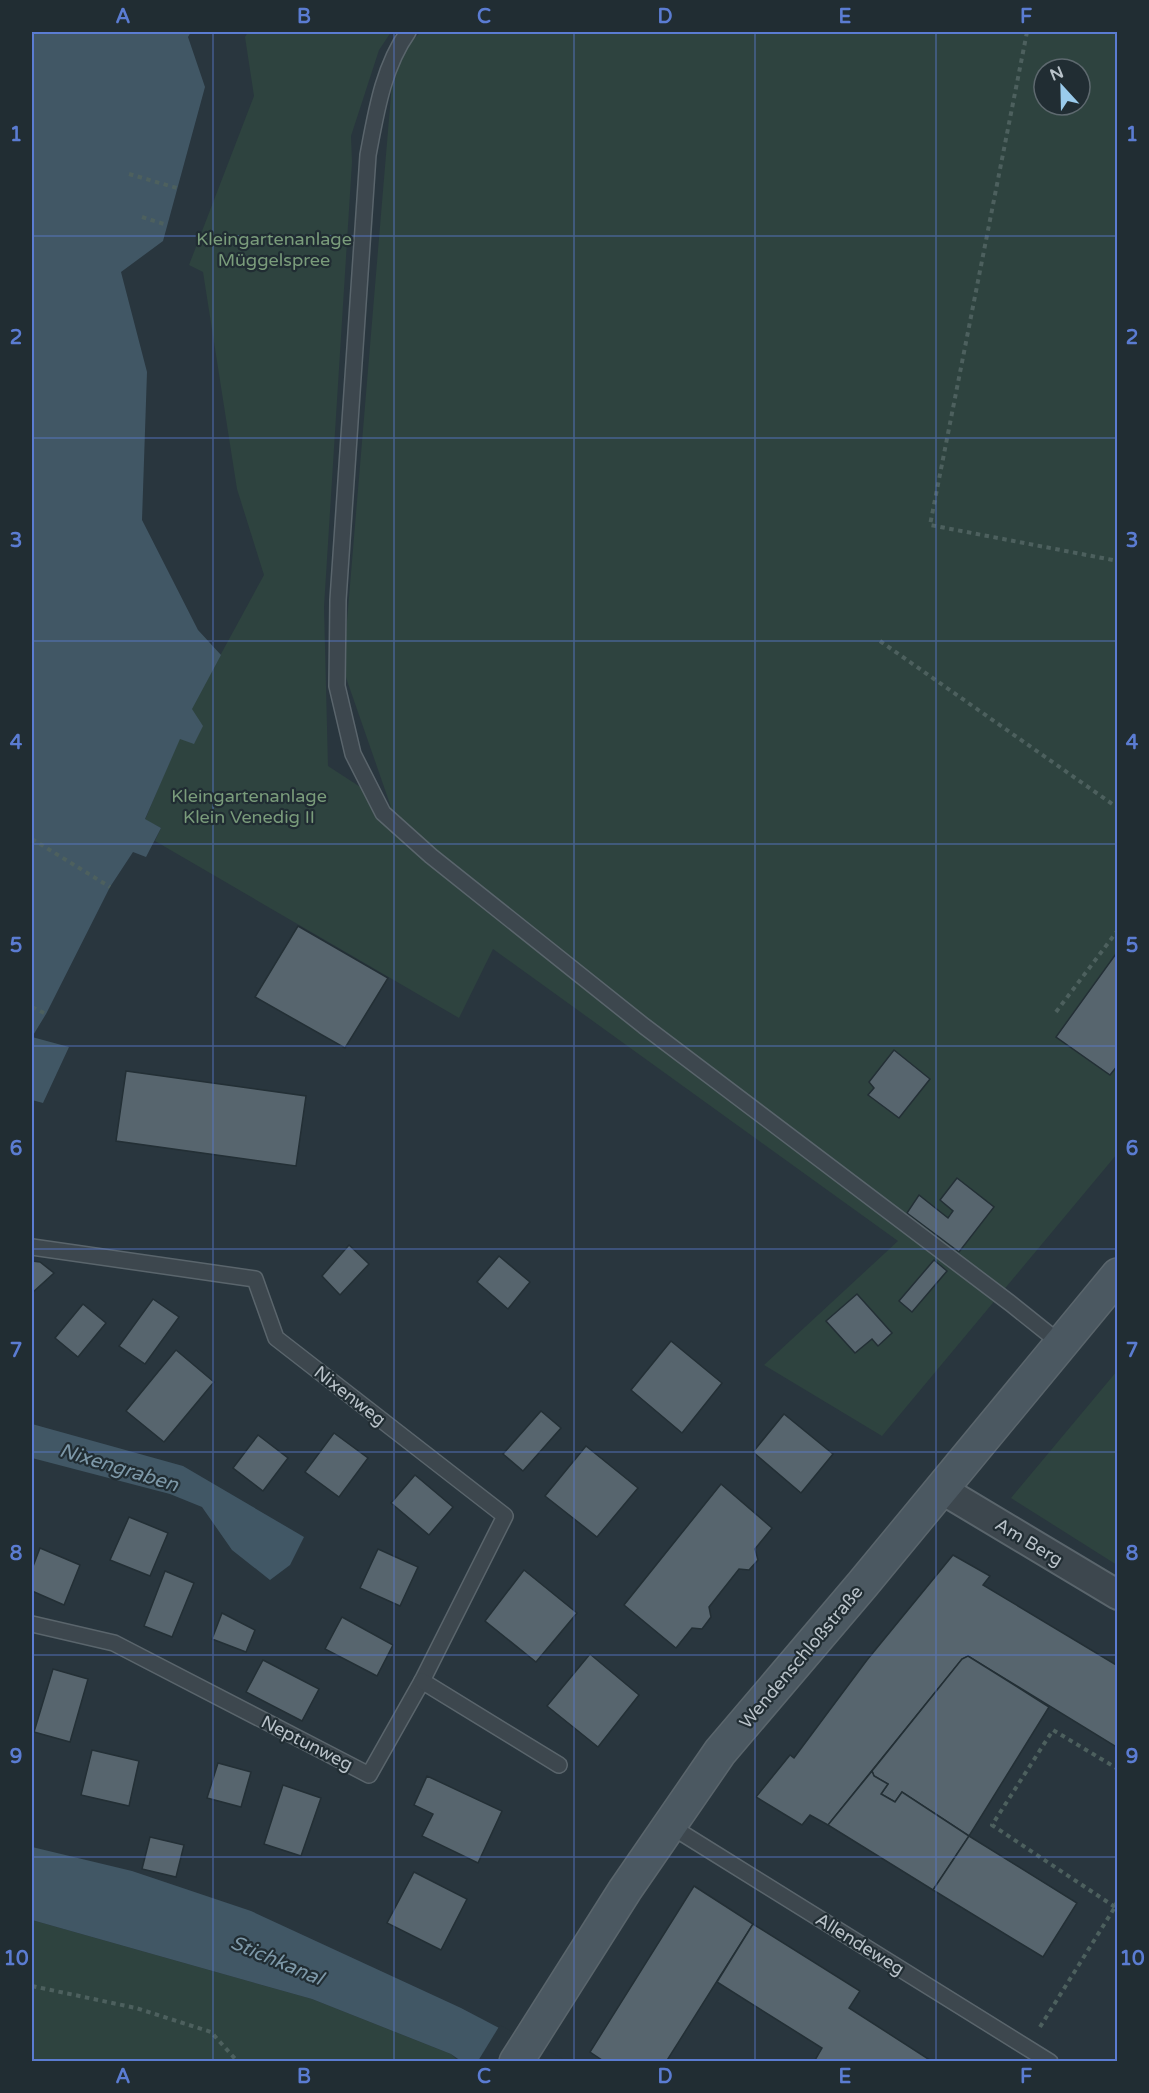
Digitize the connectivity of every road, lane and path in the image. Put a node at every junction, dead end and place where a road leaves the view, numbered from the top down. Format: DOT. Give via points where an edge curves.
graph roads {
  1 [pos="408,32"];
  2 [pos="1027,32"];
  3 [pos="129,174"];
  4 [pos="177,188"];
  5 [pos="142,217"];
  6 [pos="167,225"];
  7 [pos="1118,561"];
  8 [pos="880,641"];
  9 [pos="1118,808"];
  10 [pos="32,839"];
  11 [pos="110,887"];
  12 [pos="1118,930"];
  13 [pos="32,1007"];
  14 [pos="1056,1012"];
  15 [pos="46,1014"];
  16 [pos="32,1248"];
  17 [pos="1118,1275"];
  18 [pos="1059,1343"];
  19 [pos="942,1489"];
  20 [pos="1118,1595"];
  21 [pos="32,1624"];
  22 [pos="422,1681"];
  23 [pos="559,1765"];
  24 [pos="1118,1769"];
  25 [pos="669,1825"];
  26 [pos="1118,1899"];
  27 [pos="1115,1906"];
  28 [pos="32,1986"];
  29 [pos="1027,2047"];
  30 [pos="238,2061"];
  31 [pos="516,2061"];
  32 [pos="1050,2061"];
  1 -- 18 [label="lane" via="397,47 379,99 368,155 338,600 337,686 353,754 383,813 431,856 644,1026"];
  2 -- 7 [label="path" via="930,525"];
  3 -- 4 [label="path"];
  5 -- 6 [label="path"];
  8 -- 9 [label="path"];
  10 -- 11 [label="path"];
  12 -- 14 [label="path"];
  13 -- 15 [label="path"];
  16 -- 22 [label="lane, Nixenweg" via="255,1279 276,1338 505,1516"];
  17 -- 18 [label="street, Wendenschloßstraße"];
  18 -- 19 [label="street, Wendenschloßstraße"];
  19 -- 20 [label="street, Am Berg"];
  19 -- 25 [label="street, Wendenschloßstraße" via="720,1752"];
  21 -- 22 [label="lane, Neptunweg" via="114,1643 369,1775"];
  22 -- 23 [label="lane"];
  24 -- 27 [label="path" via="1053,1730 992,1825"];
  25 -- 29 [label="lane, Allendeweg"];
  25 -- 31 [label="street, Wendenschloßstraße"];
  26 -- 27 [label="path"];
  27 -- 29 [label="path"];
  28 -- 30 [label="path" via="136,2008 211,2032"];
  29 -- 32 [label="lane, Allendeweg"];
}
